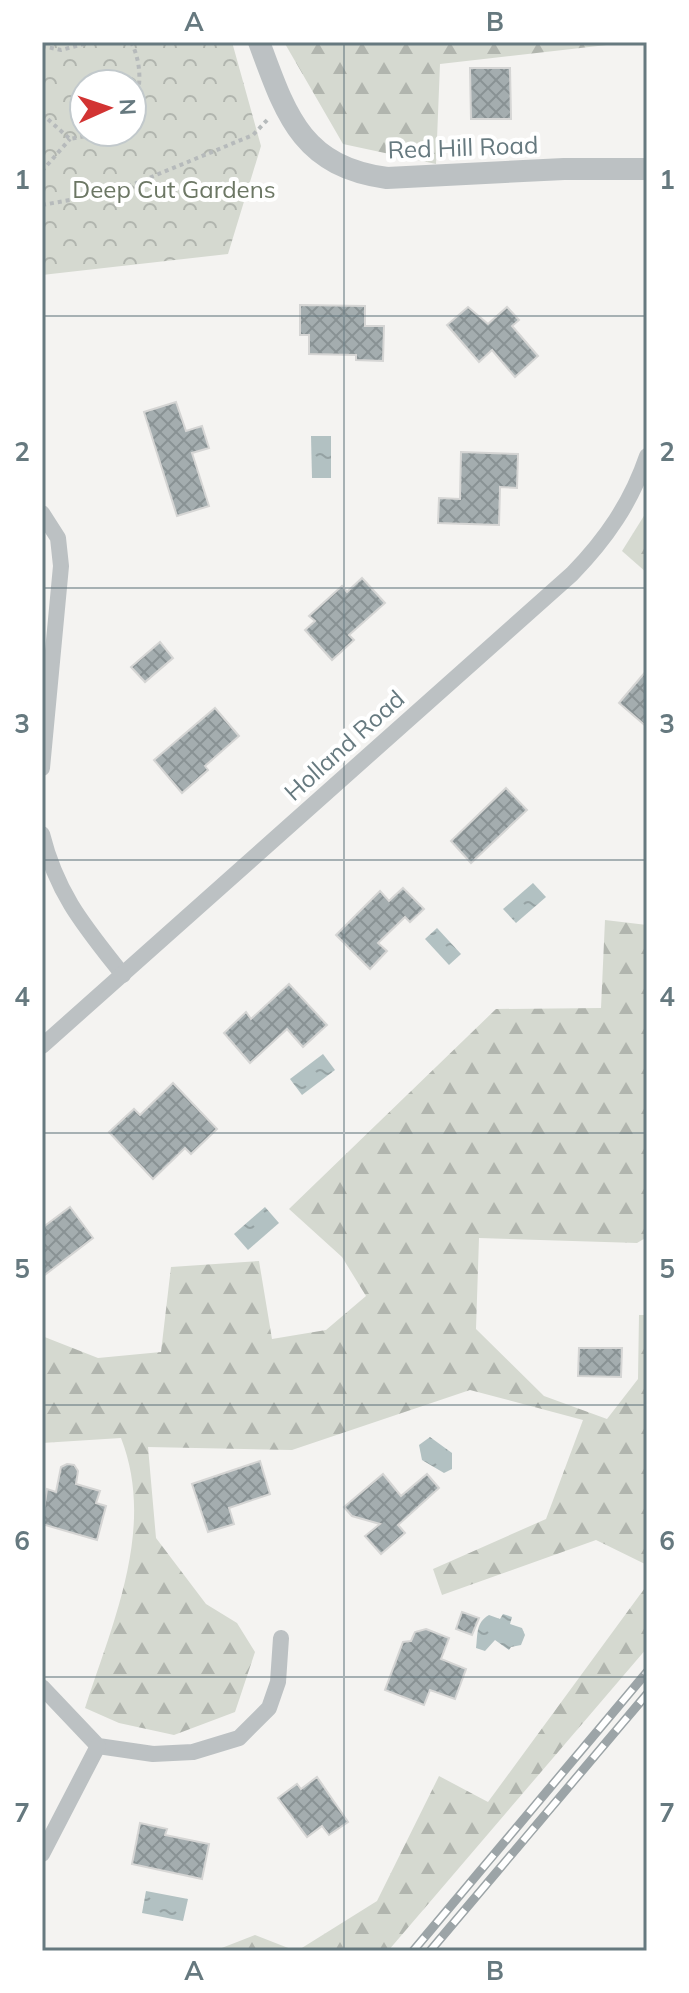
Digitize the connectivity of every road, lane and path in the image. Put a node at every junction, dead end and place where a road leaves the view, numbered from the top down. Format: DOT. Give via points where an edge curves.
graph roads {
  1 [pos="91,42"];
  2 [pos="131,42"];
  3 [pos="259,42"];
  4 [pos="42,46"];
  5 [pos="139,68"];
  6 [pos="282,105"];
  7 [pos="42,114"];
  8 [pos="68,137"];
  9 [pos="68,141"];
  10 [pos="647,169"];
  11 [pos="42,171"];
  12 [pos="42,205"];
  13 [pos="647,456"];
  14 [pos="42,513"];
  15 [pos="42,768"];
  16 [pos="42,834"];
  17 [pos="123,975"];
  18 [pos="42,1046"];
  19 [pos="281,1638"];
  20 [pos="42,1687"];
  21 [pos="98,1746"];
  22 [pos="42,1854"];
  1 -- 4 [label="path" via="61,50"];
  2 -- 5 [label="path"];
  3 -- 6 [label="street, Red Hill Road"];
  6 -- 10 [label="street, Red Hill Road" via="305,140 325,157 364,174 387,178"];
  6 -- 12 [label="path" via="253,135 115,192"];
  7 -- 8 [label="path"];
  9 -- 11 [label="path"];
  13 -- 17 [label="street, Holland Road" via="613,527 572,574"];
  14 -- 15 [label="street" via="58,538 61,566"];
  16 -- 17 [label="street" via="66,901"];
  17 -- 18 [label="street, Holland Road"];
  19 -- 21 [label="street" via="278,1682 269,1708 239,1738 193,1752 153,1754"];
  20 -- 21 [label="street"];
  21 -- 22 [label="street"];
}
